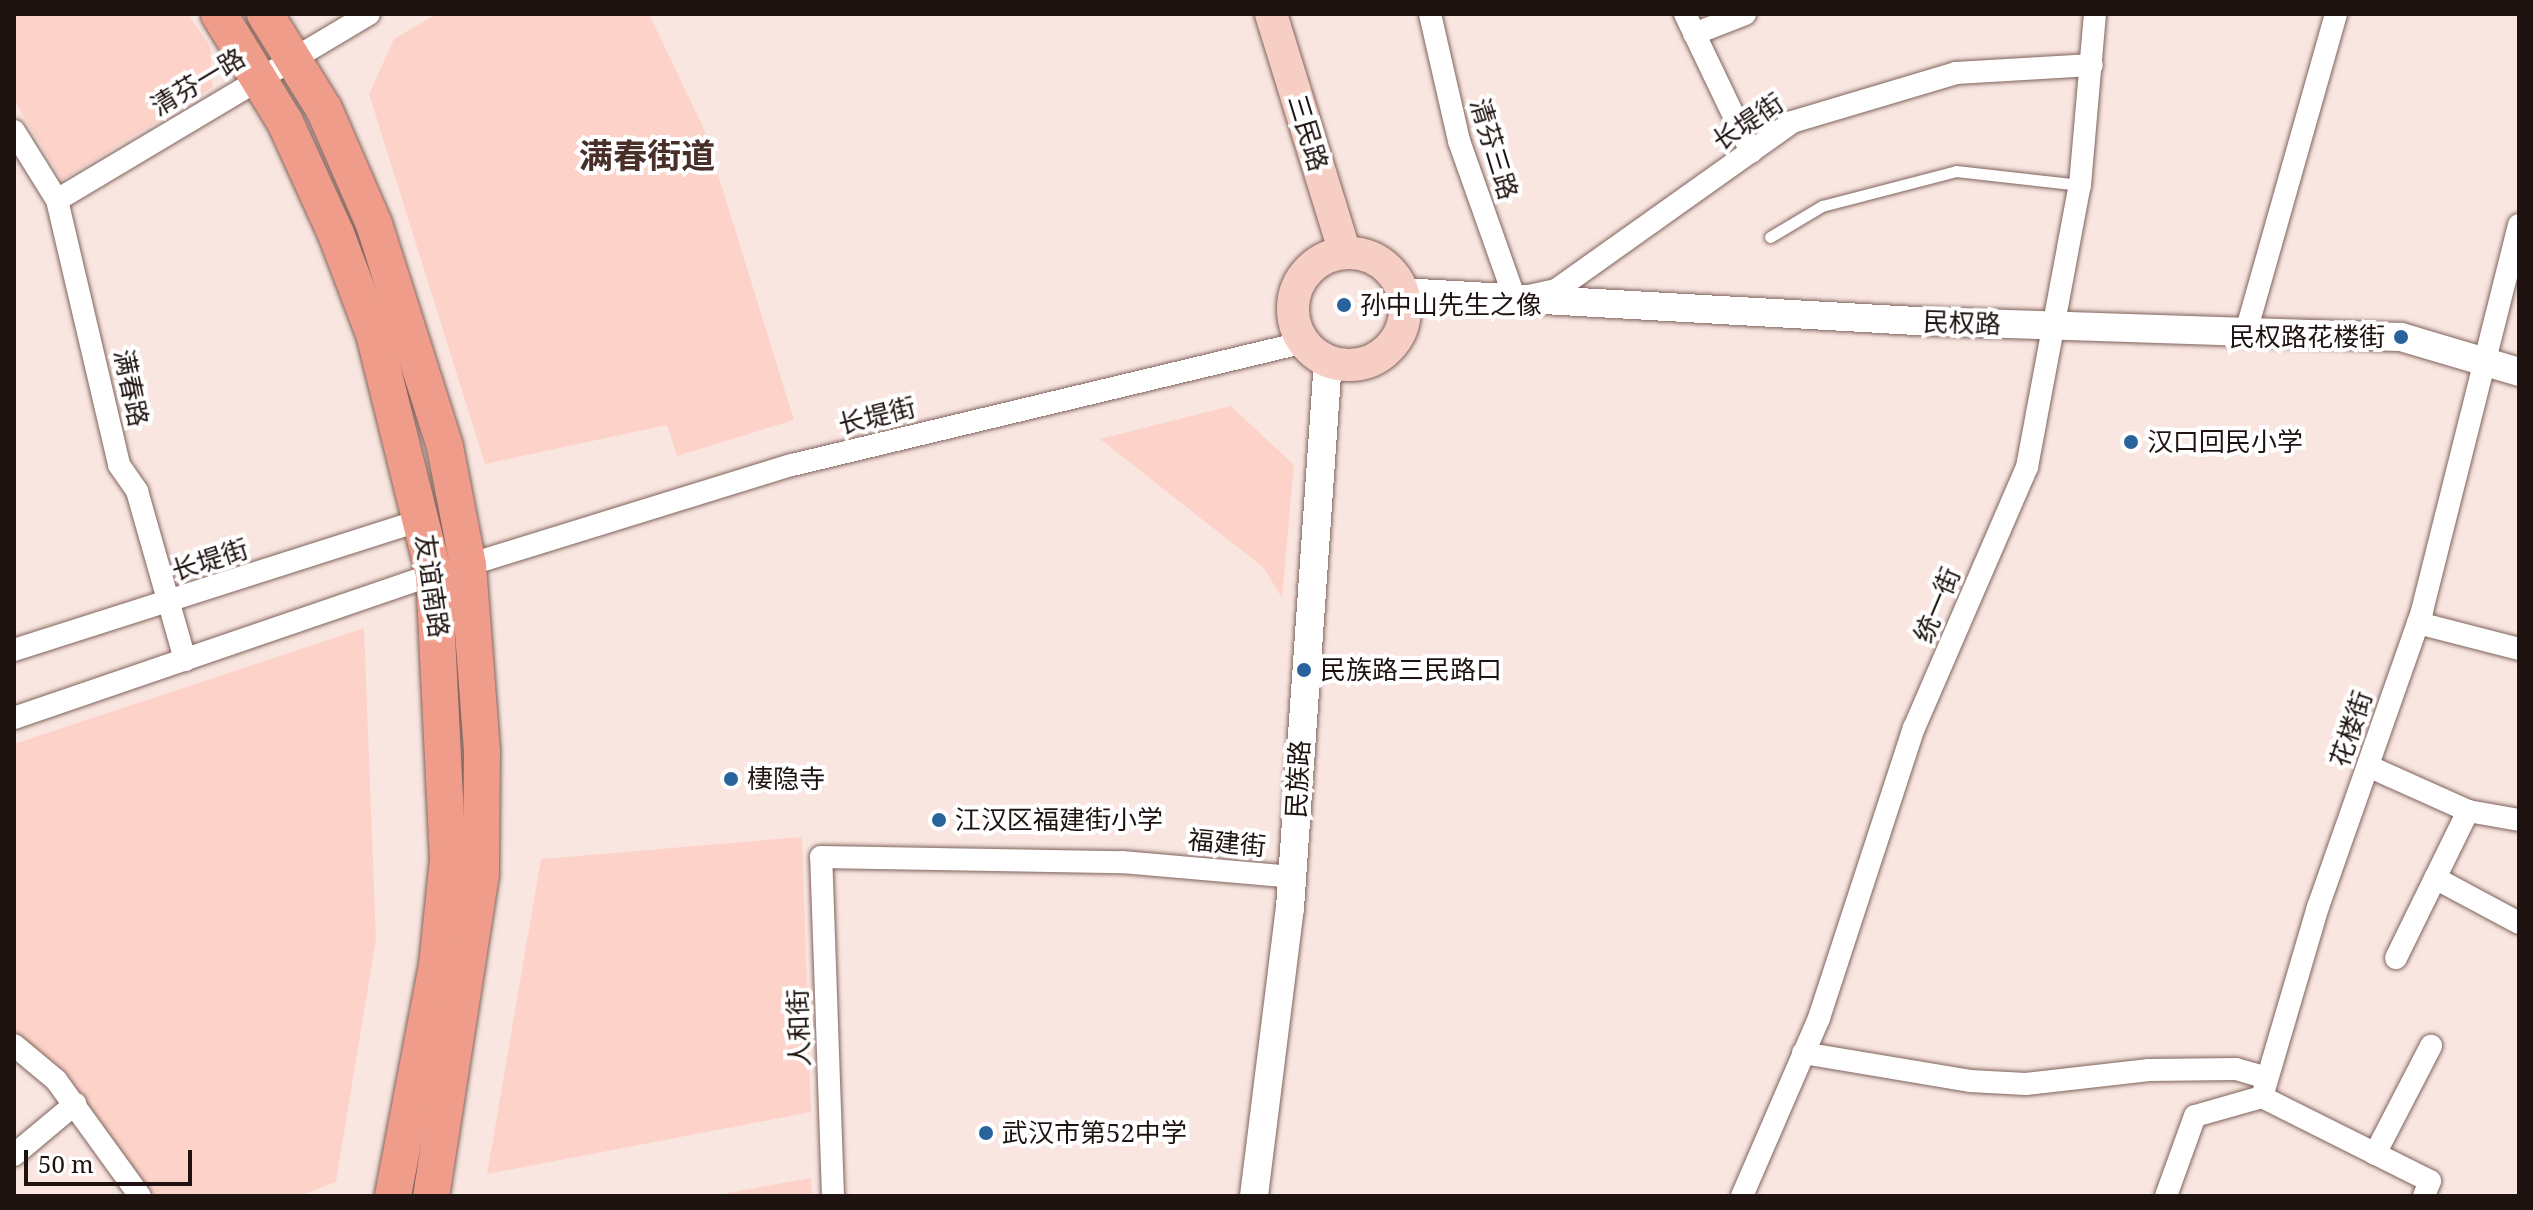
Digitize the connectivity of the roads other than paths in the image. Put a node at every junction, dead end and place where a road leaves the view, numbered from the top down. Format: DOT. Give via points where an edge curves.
graph roads {
  1 [pos="219,14"];
  2 [pos="265,14"];
  3 [pos="369,14"];
  4 [pos="1271,14"];
  5 [pos="1430,14"];
  6 [pos="1745,14"];
  7 [pos="2095,14"];
  8 [pos="2336,14"];
  9 [pos="1689,24"];
  10 [pos="292,58"];
  11 [pos="2092,65"];
  12 [pos="260,77"];
  13 [pos="14,131"];
  14 [pos="1751,152"];
  15 [pos="2080,185"];
  16 [pos="57,200"];
  17 [pos="2519,225"];
  18 [pos="1770,237"];
  19 [pos="1345,253"];
  20 [pos="1401,292"];
  21 [pos="1515,299"];
  22 [pos="2052,326"];
  23 [pos="2246,332"];
  24 [pos="1316,352"];
  25 [pos="2487,362"];
  26 [pos="2519,372"];
  27 [pos="422,520"];
  28 [pos="468,565"];
  29 [pos="434,574"];
  30 [pos="169,602"];
  31 [pos="2418,623"];
  32 [pos="2519,649"];
  33 [pos="14,650"];
  34 [pos="185,660"];
  35 [pos="14,718"];
  36 [pos="2368,766"];
  37 [pos="2468,811"];
  38 [pos="2519,820"];
  39 [pos="821,857"];
  40 [pos="1292,877"];
  41 [pos="2435,878"];
  42 [pos="2519,923"];
  43 [pos="2396,958"];
  44 [pos="14,1045"];
  45 [pos="2431,1046"];
  46 [pos="1803,1053"];
  47 [pos="2265,1087"];
  48 [pos="75,1104"];
  49 [pos="2375,1154"];
  50 [pos="14,1155"];
  51 [pos="140,1196"];
  52 [pos="393,1196"];
  53 [pos="431,1196"];
  54 [pos="833,1196"];
  55 [pos="1254,1196"];
  56 [pos="1742,1196"];
  57 [pos="2166,1196"];
  58 [pos="2424,1196"];
  1 -- 12 [label="main road, 友谊南路"];
  2 -- 10 [label="main road, 友谊南路"];
  3 -- 10 [label="street, 清芬一路"];
  4 -- 19 [label="main road, 三民路"];
  5 -- 21 [label="street, 清芬三路" via="1459,141"];
  6 -- 9 [label="street"];
  7 -- 11 [label="street, 统一街"];
  8 -- 23 [label="street"];
  9 -- 14 [label="street"];
  10 -- 12 [label="street, 清芬一路"];
  10 -- 28 [label="main road, 友谊南路" via="361,195 411,330"];
  11 -- 14 [label="street, 长堤街" via="1956,73 1850,99 1792,122"];
  11 -- 15 [label="street, 统一街"];
  12 -- 16 [label="street, 清芬一路"];
  12 -- 27 [label="main road, 友谊南路" via="369,319"];
  13 -- 16 [label="street, 满春路"];
  14 -- 21 [label="street, 长堤街" via="1556,290"];
  15 -- 18 [label="lane" via="1956,171 1822,206"];
  15 -- 22 [label="street, 统一街"];
  16 -- 30 [label="street, 满春路" via="119,465 137,491"];
  17 -- 25 [label="street, 花楼街"];
  19 -- 20 [label="main road" via="1377,260"];
  19 -- 24 [label="main road" via="1307,271 1297,288 1295,325"];
  20 -- 21 [label="street, 民权路"];
  20 -- 24 [label="main road" via="1403,325 1387,350 1351,365"];
  21 -- 22 [label="street, 民权路"];
  22 -- 23 [label="street, 民权路"];
  22 -- 46 [label="street, 统一街" via="2027,467 1914,728"];
  23 -- 25 [label="street, 民权路" via="2401,337"];
  24 -- 28 [label="street, 长堤街" via="792,465"];
  24 -- 40 [label="street, 民族路"];
  25 -- 26 [label="street, 民权路"];
  25 -- 31 [label="street, 花楼街"];
  27 -- 29 [label="main road, 友谊南路"];
  27 -- 30 [label="street, 长堤街"];
  28 -- 53 [label="main road, 友谊南路" via="482,751 481,874"];
  29 -- 34 [label="street"];
  29 -- 52 [label="main road, 友谊南路" via="448,859 437,965"];
  30 -- 33 [label="street, 长堤街"];
  30 -- 34 [label="street, 满春路"];
  31 -- 32 [label="street"];
  31 -- 36 [label="street, 花楼街"];
  34 -- 35 [label="street"];
  36 -- 37 [label="street"];
  36 -- 47 [label="street, 花楼街"];
  37 -- 38 [label="street"];
  37 -- 41 [label="street"];
  39 -- 40 [label="street, 福建街" via="1122,862"];
  39 -- 54 [label="street, 人和街"];
  40 -- 55 [label="street, 民族路" via="1276,1066"];
  41 -- 42 [label="street"];
  41 -- 43 [label="street"];
  44 -- 48 [label="street"];
  45 -- 49 [label="street"];
  46 -- 47 [label="street" via="1956,1080 2026,1084 2221,1069"];
  46 -- 56 [label="street, 统一街"];
  47 -- 49 [label="street"];
  47 -- 57 [label="street" via="2195,1116"];
  48 -- 50 [label="street"];
  48 -- 51 [label="street"];
  49 -- 58 [label="street" via="2430,1181"];
}
